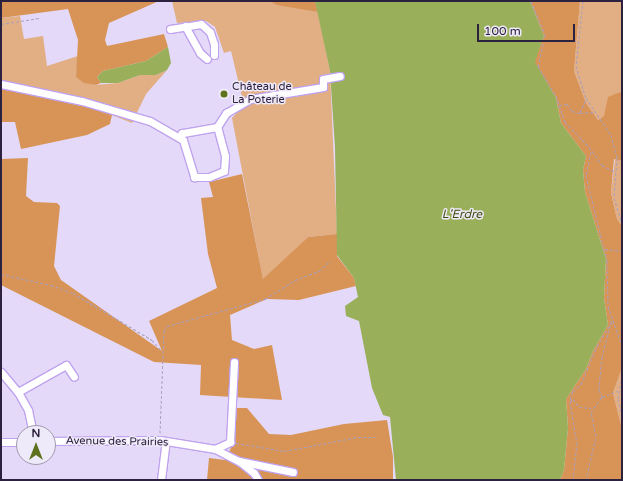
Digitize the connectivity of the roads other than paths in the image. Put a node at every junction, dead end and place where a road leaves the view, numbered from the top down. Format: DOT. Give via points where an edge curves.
graph roads {
  1 [pos="185,26"];
  2 [pos="170,30"];
  3 [pos="340,76"];
  4 [pos="1,84"];
  5 [pos="217,127"];
  6 [pos="180,137"];
  7 [pos="234,362"];
  8 [pos="1,372"];
  9 [pos="74,377"];
  10 [pos="18,392"];
  11 [pos="31,425"];
  12 [pos="56,441"];
  13 [pos="163,441"];
  14 [pos="1,442"];
  15 [pos="16,442"];
  16 [pos="215,449"];
  17 [pos="239,461"];
  18 [pos="292,472"];
  19 [pos="161,480"];
  20 [pos="258,480"];
  1 -- 1 [label="street" via="201,24 210,32 214,44 210,57 200,53"];
  1 -- 2 [label="street"];
  3 -- 5 [label="street" via="323,79 323,87 250,99 226,113"];
  4 -- 6 [label="street" via="125,113 162,126"];
  5 -- 6 [label="street" via="182,133"];
  5 -- 6 [label="street" via="225,156 224,171 209,177 194,177 186,144"];
  7 -- 16 [label="street" via="230,442"];
  8 -- 10 [label="street"];
  9 -- 10 [label="street" via="66,365"];
  10 -- 11 [label="street" via="28,410"];
  12 -- 13 [label="street, Avenue des Prairies"];
  13 -- 16 [label="street, Avenue des Prairies"];
  13 -- 19 [label="street"];
  14 -- 15 [label="street"];
  16 -- 17 [label="street, Avenue des Prairies"];
  17 -- 18 [label="street"];
  17 -- 20 [label="street" via="254,473"];
}
